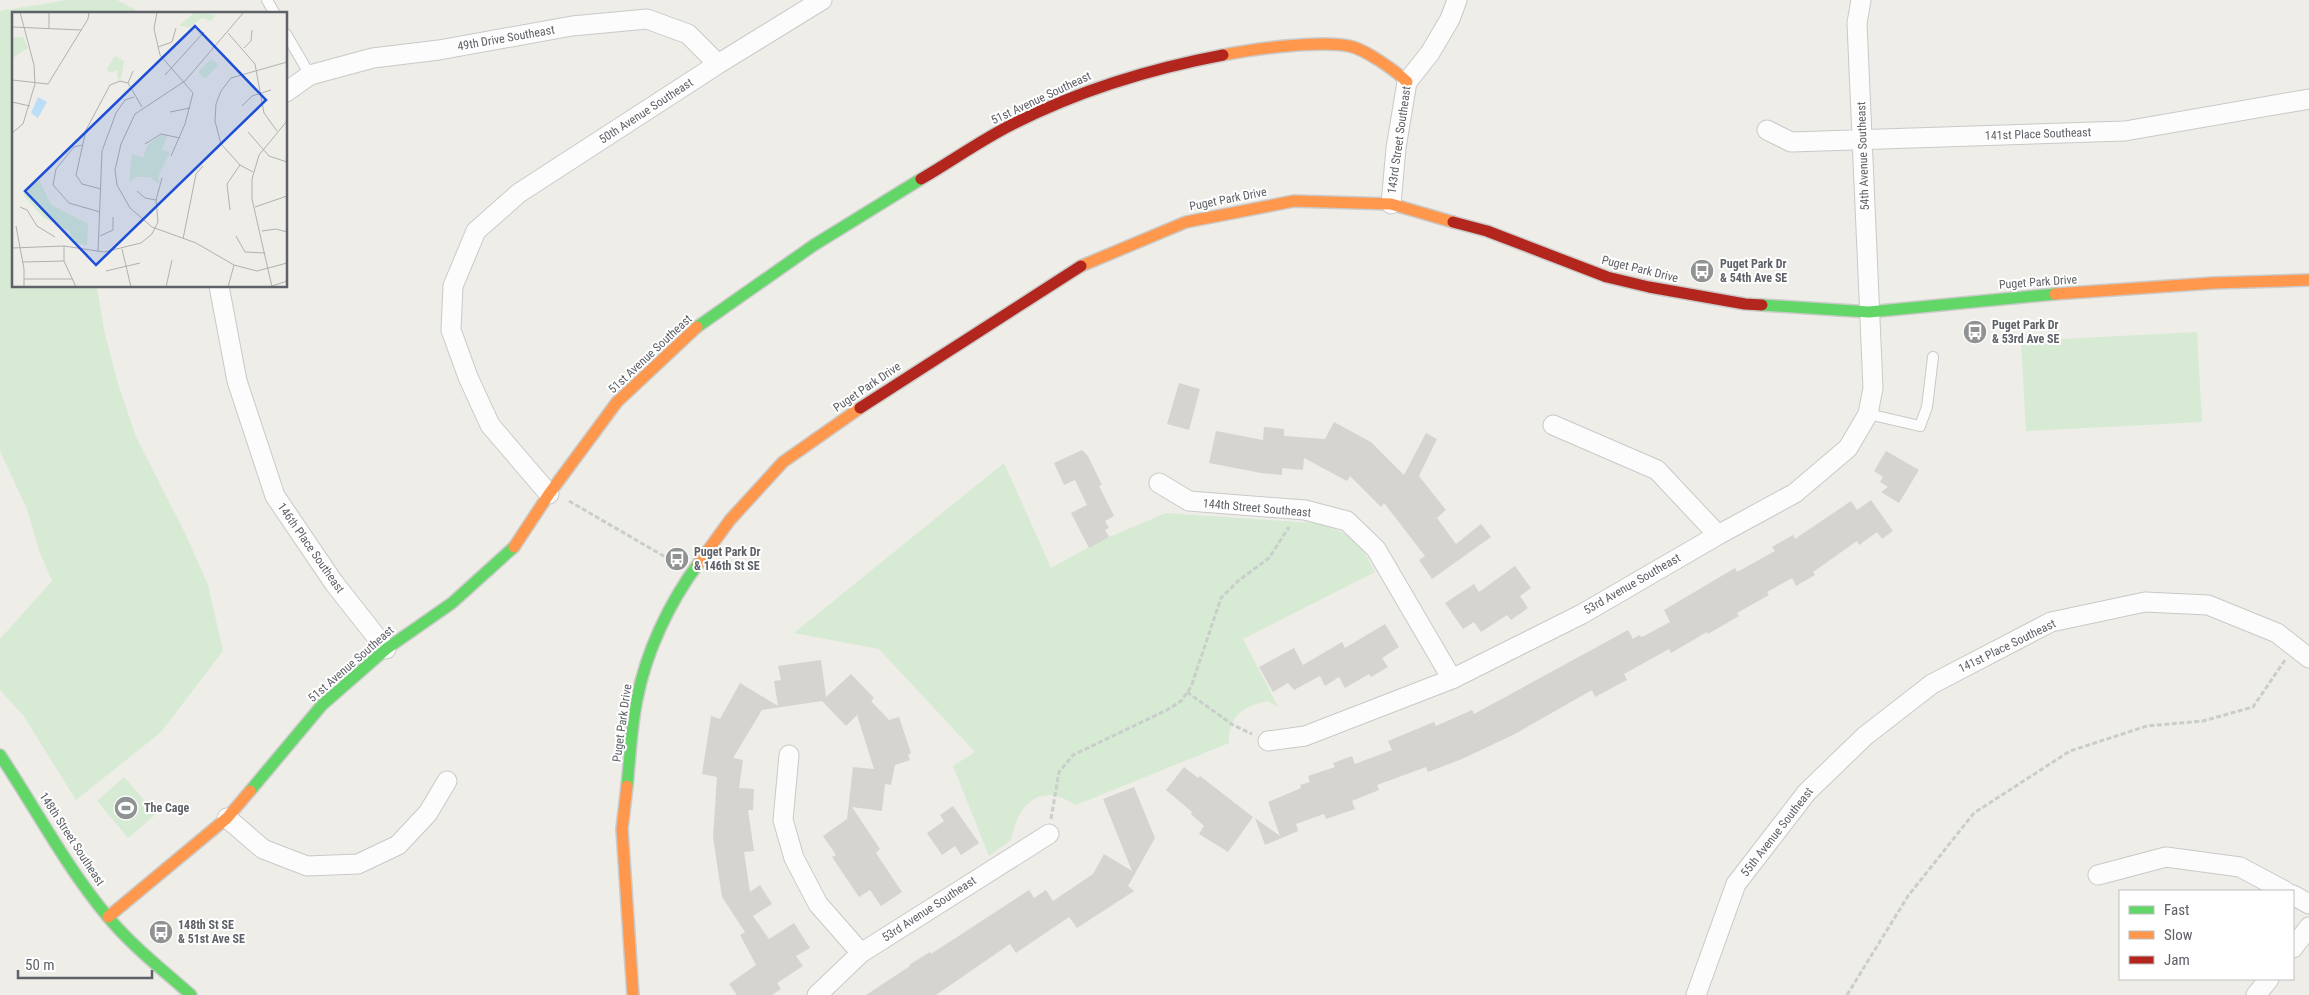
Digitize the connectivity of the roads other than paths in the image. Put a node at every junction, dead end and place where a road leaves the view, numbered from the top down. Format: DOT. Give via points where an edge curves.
graph roads {
  1 [pos="267,0"];
  2 [pos="822,0"];
  3 [pos="1457,0"];
  4 [pos="1861,0"];
  5 [pos="274,12"];
  6 [pos="288,38"];
  7 [pos="718,64"];
  8 [pos="310,76"];
  9 [pos="1407,82"];
  10 [pos="288,91"];
  11 [pos="2309,99"];
  12 [pos="1767,130"];
  13 [pos="1862,140"];
  14 [pos="1390,204"];
  15 [pos="2309,280"];
  16 [pos="218,288"];
  17 [pos="1869,312"];
  18 [pos="1932,357"];
  19 [pos="1868,414"];
  20 [pos="1553,425"];
  21 [pos="1159,483"];
  22 [pos="551,492"];
  23 [pos="1718,535"];
  24 [pos="386,649"];
  25 [pos="2302,652"];
  26 [pos="1452,679"];
  27 [pos="1932,684"];
  28 [pos="1268,741"];
  29 [pos="0,755"];
  30 [pos="789,755"];
  31 [pos="447,782"];
  32 [pos="227,818"];
  33 [pos="1049,834"];
  34 [pos="2098,875"];
  35 [pos="2283,890"];
  36 [pos="2294,896"];
  37 [pos="2309,904"];
  38 [pos="108,917"];
  39 [pos="2309,927"];
  40 [pos="2294,947"];
  41 [pos="861,952"];
  42 [pos="2267,980"];
  43 [pos="191,995"];
  44 [pos="633,995"];
  45 [pos="817,995"];
  46 [pos="1696,995"];
  47 [pos="2256,995"];
  1 -- 5 [label="lane"];
  2 -- 7 [label="street, 50th Avenue Southeast"];
  3 -- 9 [label="street, 143rd Street Southeast" via="1430,53"];
  4 -- 13 [label="street, 54th Avenue Southeast" via="1857,23"];
  6 -- 8 [label="lane"];
  7 -- 8 [label="street, 49th Drive Southeast" via="688,34 647,19 572,26 439,50 373,58"];
  7 -- 22 [label="street, 50th Avenue Southeast" via="519,193 476,231 453,286 452,330 468,377 490,425"];
  8 -- 10 [label="street, 49th Drive Southeast"];
  9 -- 14 [label="street, 143rd Street Southeast"];
  9 -- 22 [label="street, 51st Avenue Southeast" via="1389,67 1350,46 1319,44 1245,51 1168,65 1092,88 1012,124 814,245 688,333 617,402"];
  11 -- 13 [label="street, 141st Place Southeast" via="2126,130"];
  12 -- 13 [label="street, 141st Place Southeast" via="1791,142"];
  13 -- 17 [label="street, 54th Avenue Southeast"];
  14 -- 17 [label="street, Puget Park Drive" via="1487,231 1607,277 1648,288 1745,304"];
  14 -- 44 [label="street, Puget Park Drive" via="1294,201 1186,222 1083,265 869,401 782,462 730,520 692,572 652,647 637,699 622,829"];
  15 -- 17 [label="street, Puget Park Drive" via="2002,298"];
  16 -- 24 [label="street, 146th Place Southeast" via="237,380 274,496 334,583"];
  17 -- 19 [label="street, 53rd Avenue Southeast" via="1872,388"];
  18 -- 19 [label="lane" via="1927,406 1920,426"];
  19 -- 23 [label="street, 53rd Avenue Southeast" via="1848,448 1795,494"];
  20 -- 23 [label="street" via="1657,470"];
  21 -- 26 [label="street, 144th Street Southeast" via="1188,501 1298,510 1347,521 1376,549"];
  22 -- 24 [label="street, 51st Avenue Southeast" via="517,544 452,603"];
  23 -- 26 [label="street, 53rd Avenue Southeast" via="1582,614"];
  24 -- 32 [label="street, 51st Avenue Southeast" via="322,706"];
  25 -- 27 [label="street, 141st Place Southeast" via="2277,633 2208,605 2145,602 2051,622"];
  26 -- 28 [label="street, 53rd Avenue Southeast" via="1305,736"];
  27 -- 46 [label="street, 55th Avenue Southeast" via="1865,736 1807,792 1742,876 1736,884"];
  29 -- 38 [label="street, 148th Street Southeast" via="66,860"];
  30 -- 41 [label="street" via="783,820 794,858 818,904"];
  31 -- 32 [label="street" via="428,813 398,845 358,864 307,866 263,849"];
  32 -- 38 [label="street, 51st Avenue Southeast"];
  33 -- 41 [label="street, 53rd Avenue Southeast"];
  34 -- 35 [label="street" via="2166,857 2240,867"];
  36 -- 37 [label="street"];
  38 -- 43 [label="street, 148th Street Southeast"];
  39 -- 40 [label="street"];
  41 -- 45 [label="street, 53rd Avenue Southeast"];
  42 -- 47 [label="street"];
}
